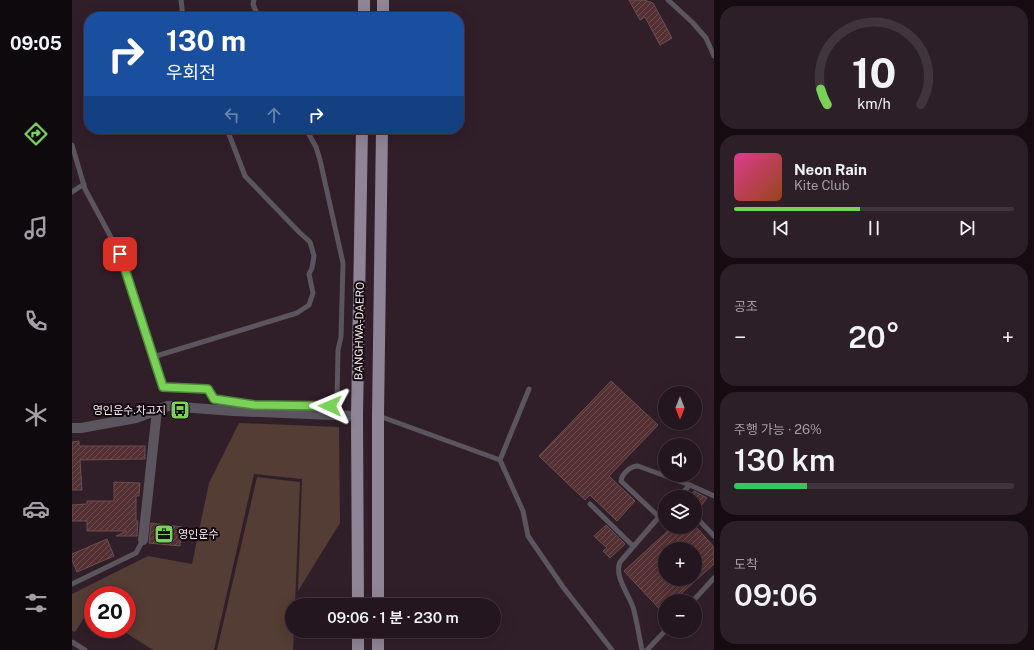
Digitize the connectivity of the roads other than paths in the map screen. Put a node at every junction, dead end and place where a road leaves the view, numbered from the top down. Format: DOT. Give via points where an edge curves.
graph roads {
  1 [pos="181,0"];
  2 [pos="254,0"];
  3 [pos="364,0"];
  4 [pos="383,0"];
  5 [pos="668,0"];
  6 [pos="182,12"];
  7 [pos="256,12"];
  8 [pos="364,12"];
  9 [pos="383,12"];
  10 [pos="714,56"];
  11 [pos="229,134"];
  12 [pos="309,134"];
  13 [pos="362,134"];
  14 [pos="382,134"];
  15 [pos="72,145"];
  16 [pos="84,184"];
  17 [pos="72,192"];
  18 [pos="153,356"];
  19 [pos="529,389"];
  20 [pos="157,410"];
  21 [pos="357,416"];
  22 [pos="378,416"];
  23 [pos="72,428"];
  24 [pos="500,460"];
  25 [pos="690,485"];
  26 [pos="685,490"];
  27 [pos="714,496"];
  28 [pos="590,504"];
  29 [pos="658,516"];
  30 [pos="702,523"];
  31 [pos="714,536"];
  32 [pos="142,540"];
  33 [pos="633,546"];
  34 [pos="714,578"];
  35 [pos="72,584"];
  36 [pos="699,594"];
  37 [pos="358,598"];
  38 [pos="378,598"];
  39 [pos="358,638"];
  40 [pos="378,638"];
  41 [pos="658,638"];
  42 [pos="72,643"];
  43 [pos="85,650"];
  44 [pos="358,650"];
  45 [pos="378,650"];
  46 [pos="612,650"];
  47 [pos="642,650"];
  48 [pos="647,650"];
  1 -- 6 [label="lane"];
  2 -- 7 [label="lane"];
  3 -- 8 [label="main road"];
  4 -- 9 [label="main road"];
  5 -- 10 [label="lane" via="706,38"];
  11 -- 18 [label="lane" via="245,176 310,242 314,256 310,274 313,293 310,305 297,313"];
  12 -- 18 [label="lane" via="318,153 343,263 337,400 330,406 254,405 214,399 208,389 163,387"];
  13 -- 21 [label="main road, BANGHWA-DAERO"];
  14 -- 22 [label="main road, BANGHWA-DAERO"];
  15 -- 16 [label="lane"];
  16 -- 17 [label="lane"];
  16 -- 18 [label="lane" via="120,254"];
  19 -- 24 [label="lane"];
  20 -- 21 [label="street" via="168,406"];
  20 -- 23 [label="street" via="136,418"];
  20 -- 32 [label="street"];
  21 -- 37 [label="main road, BANGHWA-DAERO"];
  22 -- 24 [label="lane"];
  22 -- 38 [label="main road, BANGHWA-DAERO"];
  24 -- 46 [label="lane" via="523,511 528,536 563,587"];
  25 -- 26 [label="lane"];
  25 -- 27 [label="lane"];
  25 -- 29 [label="lane" via="638,466 632,467 622,476 622,483"];
  28 -- 33 [label="lane"];
  29 -- 33 [label="lane"];
  30 -- 31 [label="lane"];
  32 -- 35 [label="lane" via="136,553"];
  33 -- 47 [label="lane" via="618,568 632,605"];
  34 -- 36 [label="lane"];
  39 -- 44 [label="main road"];
  40 -- 45 [label="main road"];
  41 -- 48 [label="lane"];
  42 -- 43 [label="lane"];
}
